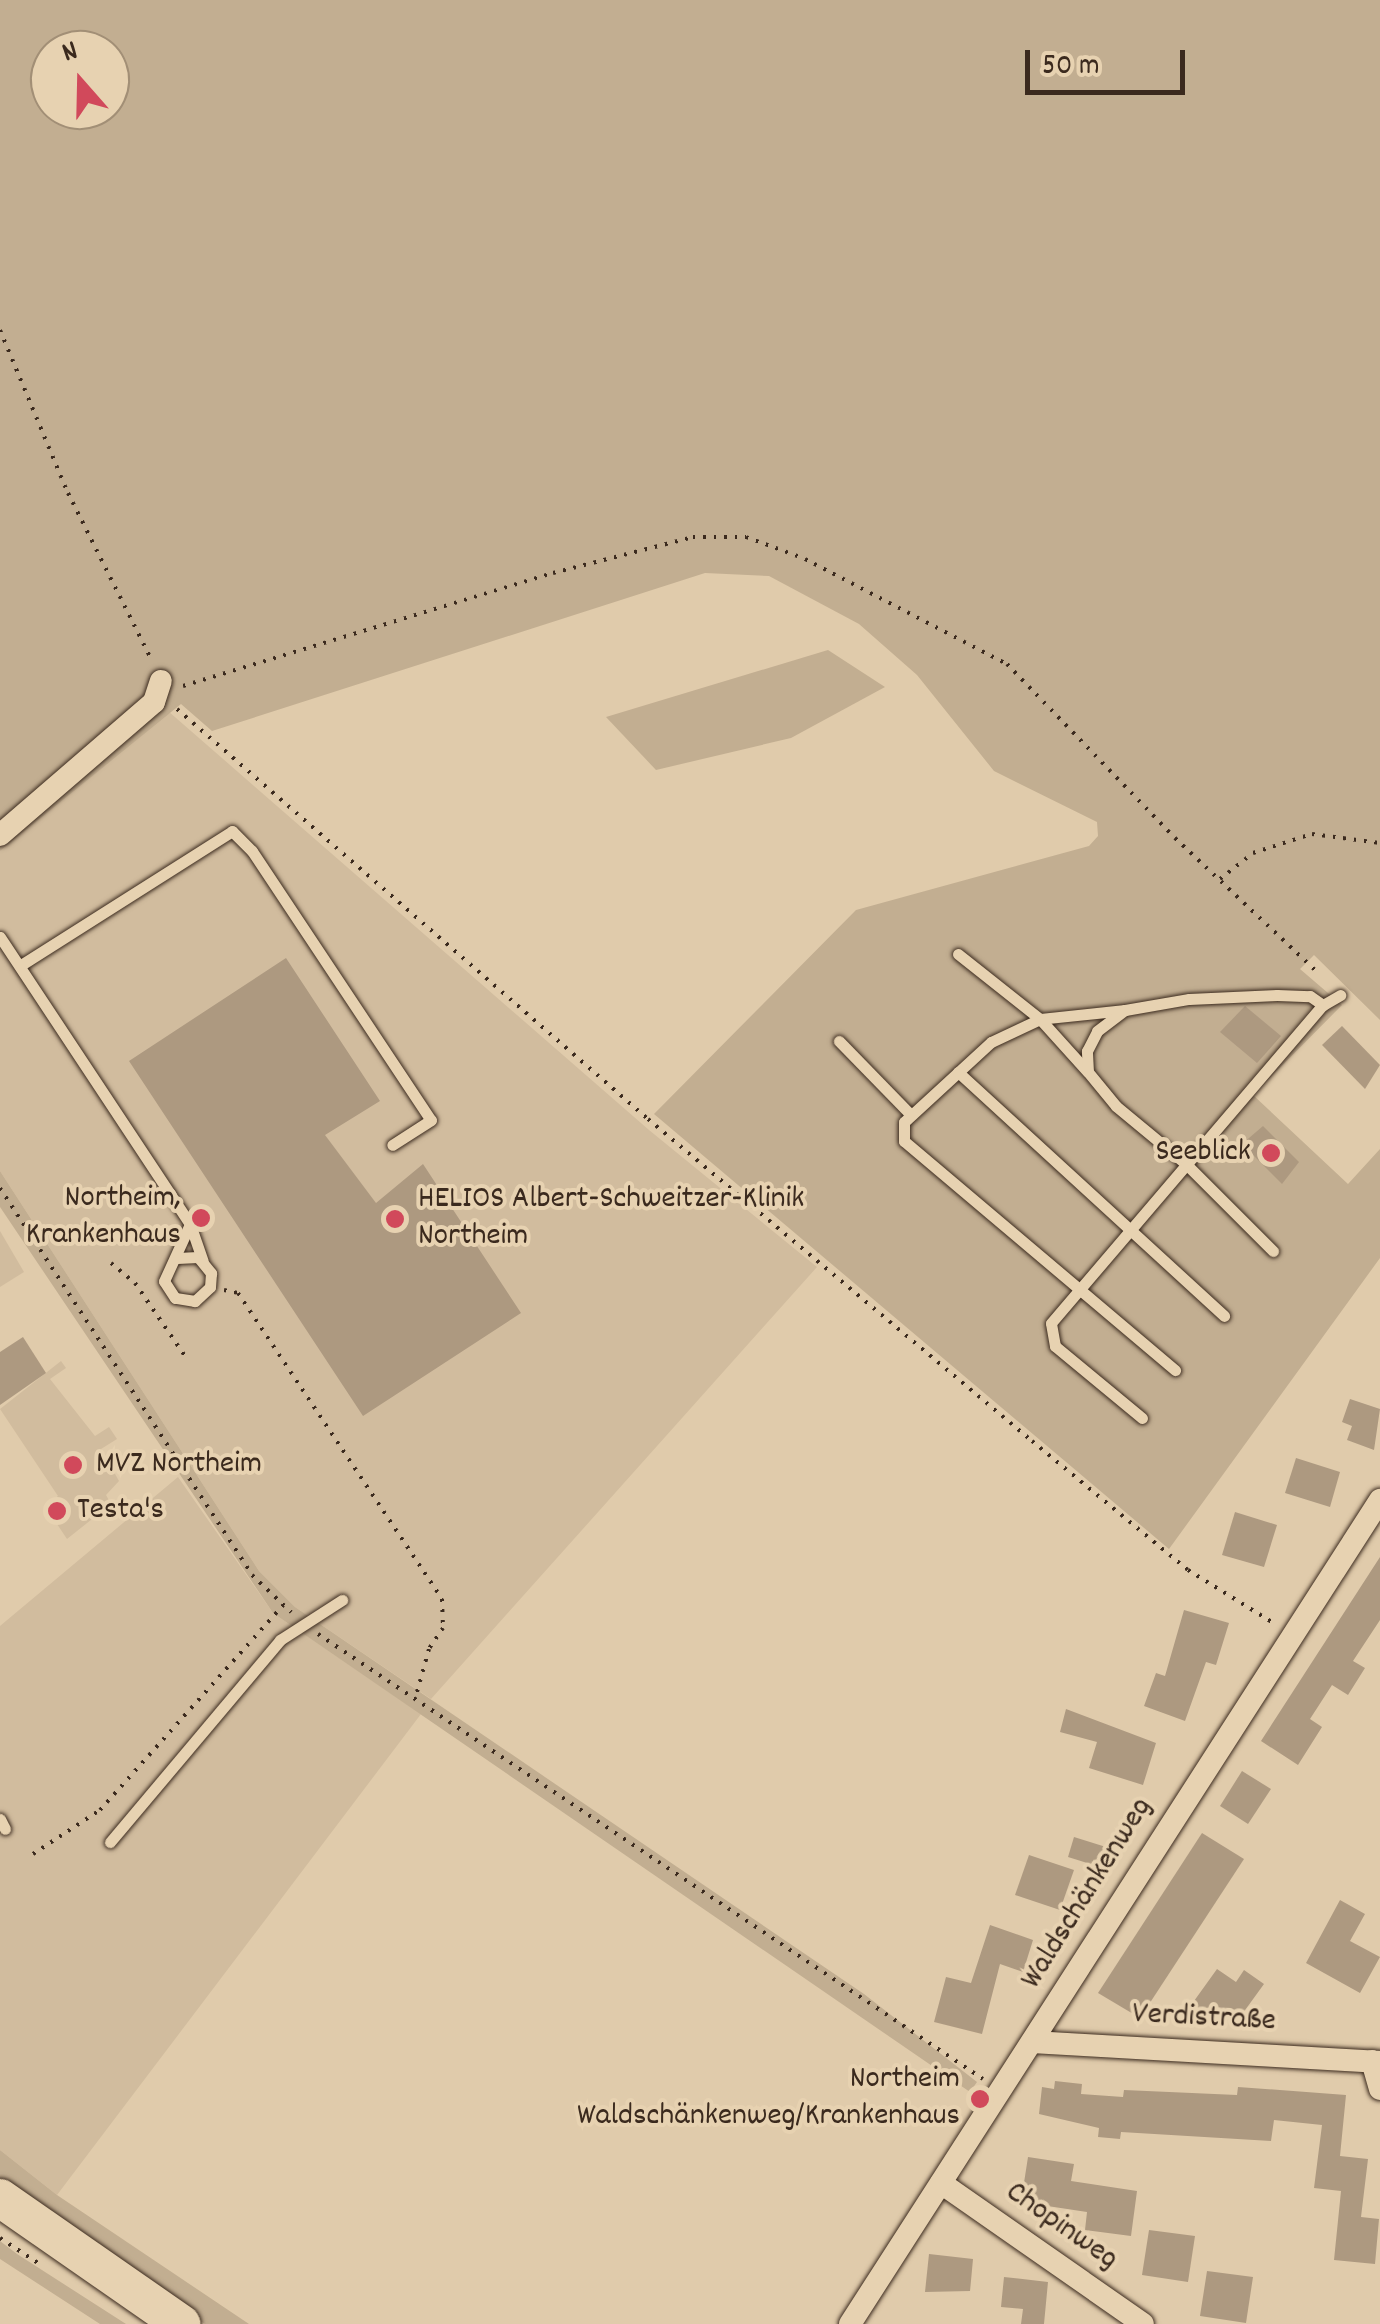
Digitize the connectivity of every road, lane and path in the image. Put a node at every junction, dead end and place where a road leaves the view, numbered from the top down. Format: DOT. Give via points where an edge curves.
graph roads {
  1 [pos="0,330"];
  2 [pos="165,686"];
  3 [pos="0,834"];
  4 [pos="1380,843"];
  5 [pos="1220,879"];
  6 [pos="0,937"];
  7 [pos="958,954"];
  8 [pos="20,965"];
  9 [pos="1315,970"];
  10 [pos="1340,995"];
  11 [pos="1323,1005"];
  12 [pos="1124,1010"];
  13 [pos="1040,1020"];
  14 [pos="839,1041"];
  15 [pos="958,1072"];
  16 [pos="1088,1072"];
  17 [pos="911,1115"];
  18 [pos="392,1145"];
  19 [pos="1186,1164"];
  20 [pos="0,1188"];
  21 [pos="190,1224"];
  22 [pos="1128,1228"];
  23 [pos="1272,1252"];
  24 [pos="177,1258"];
  25 [pos="204,1261"];
  26 [pos="111,1263"];
  27 [pos="148,1281"];
  28 [pos="1081,1284"];
  29 [pos="210,1286"];
  30 [pos="138,1288"];
  31 [pos="160,1299"];
  32 [pos="150,1305"];
  33 [pos="1224,1316"];
  34 [pos="187,1359"];
  35 [pos="1175,1370"];
  36 [pos="1142,1418"];
  37 [pos="1380,1500"];
  38 [pos="342,1600"];
  39 [pos="283,1605"];
  40 [pos="303,1623"];
  41 [pos="1292,1634"];
  42 [pos="414,1699"];
  43 [pos="110,1842"];
  44 [pos="33,1854"];
  45 [pos="1032,2042"];
  46 [pos="1376,2062"];
  47 [pos="1000,2089"];
  48 [pos="1380,2089"];
  49 [pos="941,2183"];
  50 [pos="0,2198"];
  51 [pos="181,2324"];
  52 [pos="850,2324"];
  53 [pos="1142,2324"];
  1 -- 2 [label="path" via="68,492"];
  2 -- 3 [label="street"];
  2 -- 5 [label="path" via="552,573 693,537 746,537 805,559 1007,664"];
  2 -- 41 [label="path" via="174,706 692,1156 1188,1570"];
  4 -- 5 [label="path" via="1312,834 1253,852"];
  5 -- 9 [label="path"];
  6 -- 8 [label="lane"];
  7 -- 13 [label="lane"];
  8 -- 18 [label="lane" via="232,831 252,851 431,1120"];
  8 -- 21 [label="lane"];
  10 -- 11 [label="lane"];
  11 -- 12 [label="lane" via="1310,996 1277,995"];
  11 -- 19 [label="lane"];
  12 -- 13 [label="lane"];
  12 -- 16 [label="lane" via="1097,1031 1087,1051"];
  13 -- 15 [label="lane" via="990,1042"];
  13 -- 16 [label="lane"];
  14 -- 17 [label="lane"];
  15 -- 17 [label="lane"];
  15 -- 22 [label="lane"];
  16 -- 19 [label="lane" via="1116,1106"];
  17 -- 28 [label="lane" via="904,1141"];
  19 -- 22 [label="lane"];
  19 -- 23 [label="lane"];
  20 -- 39 [label="path" via="252,1575"];
  21 -- 24 [label="lane"];
  21 -- 25 [label="lane"];
  22 -- 28 [label="lane"];
  22 -- 33 [label="lane"];
  24 -- 25 [label="lane"];
  24 -- 29 [label="lane" via="165,1274 170,1294 196,1301"];
  25 -- 29 [label="lane"];
  26 -- 30 [label="path"];
  27 -- 30 [label="path"];
  28 -- 35 [label="lane"];
  28 -- 36 [label="lane" via="1051,1322 1055,1346"];
  29 -- 42 [label="path" via="238,1293 442,1599 443,1628 429,1649"];
  30 -- 32 [label="path"];
  31 -- 32 [label="path"];
  32 -- 34 [label="path"];
  37 -- 41 [label="street, Waldschänkenweg"];
  38 -- 40 [label="lane"];
  39 -- 40 [label="path"];
  39 -- 44 [label="path" via="100,1810"];
  40 -- 42 [label="path"];
  40 -- 43 [label="lane" via="280,1640"];
  41 -- 45 [label="street, Waldschänkenweg"];
  42 -- 47 [label="path"];
  45 -- 46 [label="street, Verdistraße"];
  45 -- 47 [label="street, Waldschänkenweg"];
  46 -- 48 [label="street, Verdistraße"];
  47 -- 49 [label="street, Waldschänkenweg"];
  49 -- 52 [label="street, Waldschänkenweg"];
  49 -- 53 [label="street, Chopinweg"];
  50 -- 51 [label="main road"];
}
